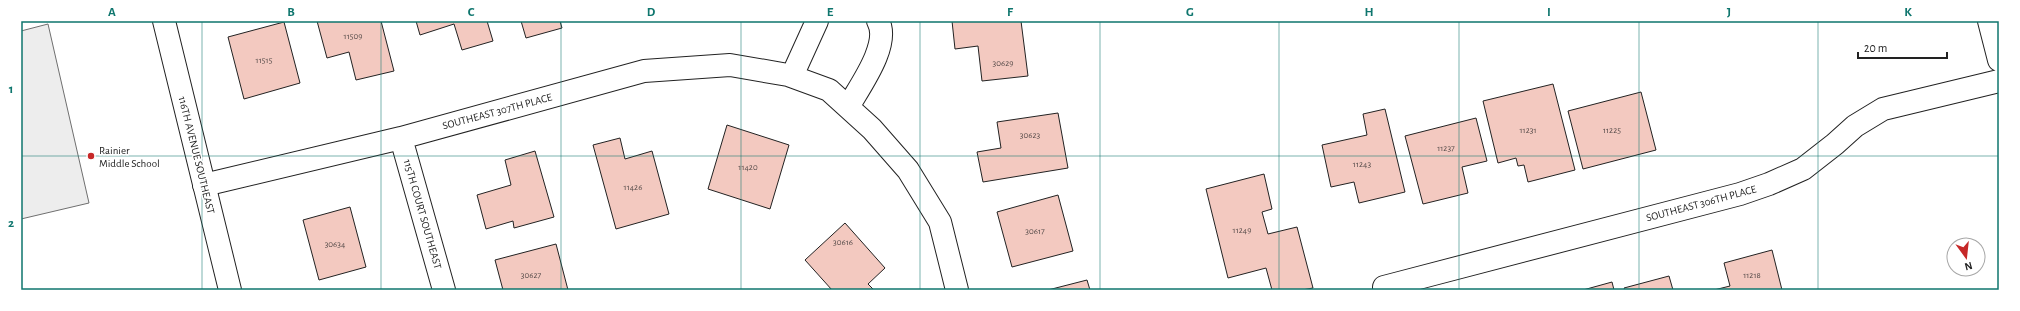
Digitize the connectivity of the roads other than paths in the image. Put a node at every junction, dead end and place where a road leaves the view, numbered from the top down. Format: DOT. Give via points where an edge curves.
graph roads {
  1 [pos="164,21"];
  2 [pos="818,21"];
  3 [pos="878,21"];
  4 [pos="1989,21"];
  5 [pos="1999,60"];
  6 [pos="792,76"];
  7 [pos="1999,81"];
  8 [pos="848,107"];
  9 [pos="401,138"];
  10 [pos="204,185"];
  11 [pos="1384,287"];
  12 [pos="230,290"];
  13 [pos="444,290"];
  14 [pos="957,290"];
  1 -- 10 [label="street, 116TH AVENUE SOUTHEAST"];
  2 -- 6 [label="street"];
  3 -- 8 [label="street" via="882,36 879,49"];
  4 -- 5 [label="street"];
  6 -- 8 [label="street, SOUTHEAST 307TH PLACE" via="830,90"];
  6 -- 9 [label="street, SOUTHEAST 307TH PLACE" via="730,65 644,71"];
  7 -- 11 [label="street, SOUTHEAST 306TH PLACE" via="1883,109 1854,126 1803,170 1748,191"];
  8 -- 14 [label="street" via="872,129 908,170 940,222"];
  9 -- 10 [label="street, SOUTHEAST 307TH PLACE"];
  9 -- 13 [label="street, 115TH COURT SOUTHEAST"];
  10 -- 12 [label="street, 116TH AVENUE SOUTHEAST"];
}
